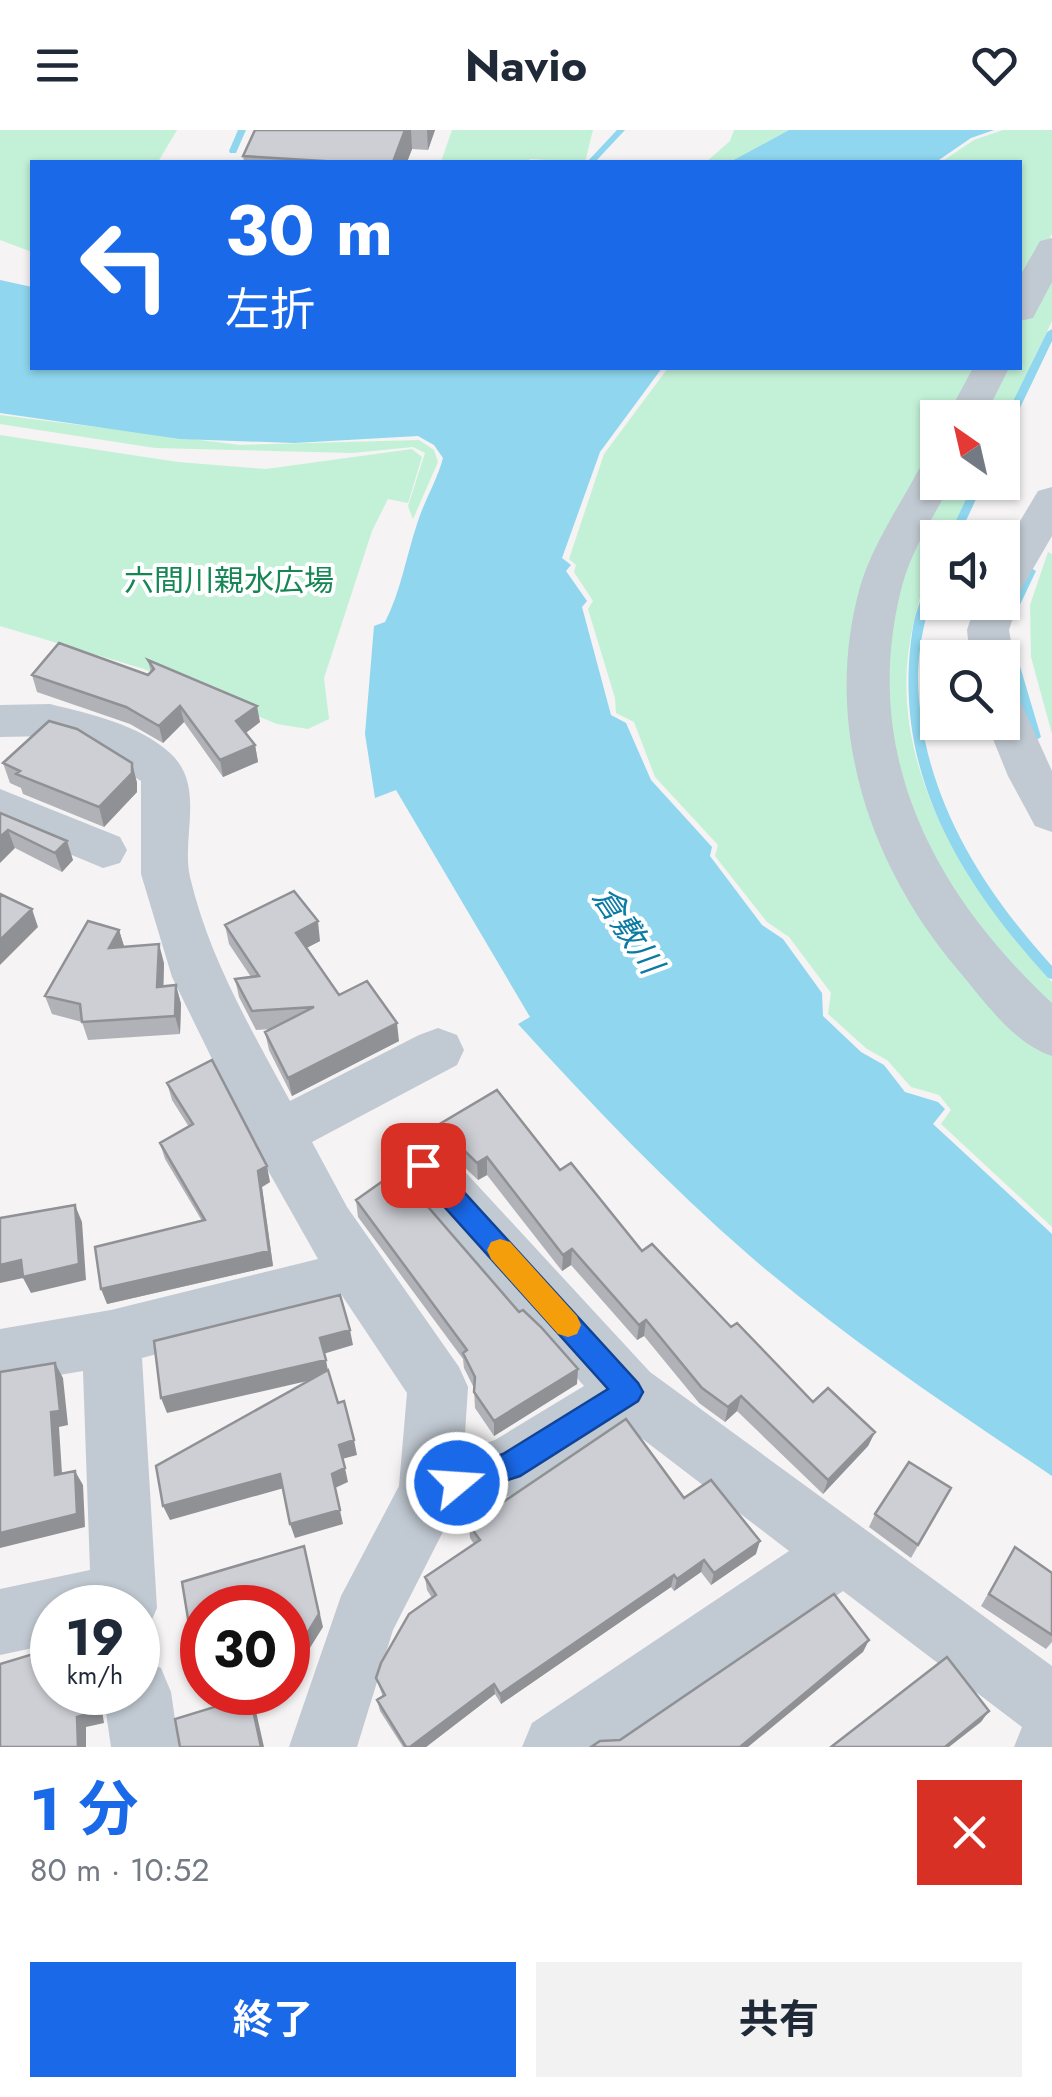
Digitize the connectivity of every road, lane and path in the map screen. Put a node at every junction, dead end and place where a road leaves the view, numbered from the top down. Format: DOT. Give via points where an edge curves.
graph roads {
  1 [pos="1052,248"];
  2 [pos="1022,306"];
  3 [pos="989,370"];
  4 [pos="974,400"];
  5 [pos="923,500"];
  6 [pos="1052,500"];
  7 [pos="1020,556"];
  8 [pos="0,721"];
  9 [pos="1016,740"];
  10 [pos="0,806"];
  11 [pos="1052,814"];
  12 [pos="103,850"];
  13 [pos="1052,1036"];
  14 [pos="438,1050"];
  15 [pos="276,1134"];
  16 [pos="423,1165"];
  17 [pos="316,1285"];
  18 [pos="112,1338"];
  19 [pos="0,1357"];
  20 [pos="629,1392"];
  21 [pos="430,1492"];
  22 [pos="844,1552"];
  23 [pos="106,1585"];
  24 [pos="30,1616"];
  25 [pos="0,1622"];
  26 [pos="1052,1708"];
  27 [pos="140,1715"];
  28 [pos="145,1747"];
  29 [pos="322,1747"];
  30 [pos="556,1747"];
  1 -- 2 [label="street"];
  3 -- 4 [label="street"];
  5 -- 13 [label="street" via="882,584 869,642 864,704 877,782 915,871 964,946"];
  6 -- 7 [label="street"];
  8 -- 15 [label="street" via="50,720 99,733 153,764 164,778 165,874 197,978"];
  9 -- 11 [label="street"];
  10 -- 12 [label="street"];
  14 -- 15 [label="street"];
  15 -- 21 [label="street" via="326,1224 438,1388"];
  16 -- 20 [label="street"];
  17 -- 18 [label="street"];
  18 -- 19 [label="street"];
  18 -- 23 [label="street"];
  20 -- 21 [label="street" via="510,1466"];
  20 -- 22 [label="street"];
  21 -- 29 [label="street" via="364,1619"];
  22 -- 26 [label="street"];
  22 -- 30 [label="street"];
  24 -- 25 [label="street"];
  27 -- 28 [label="street"];
}
